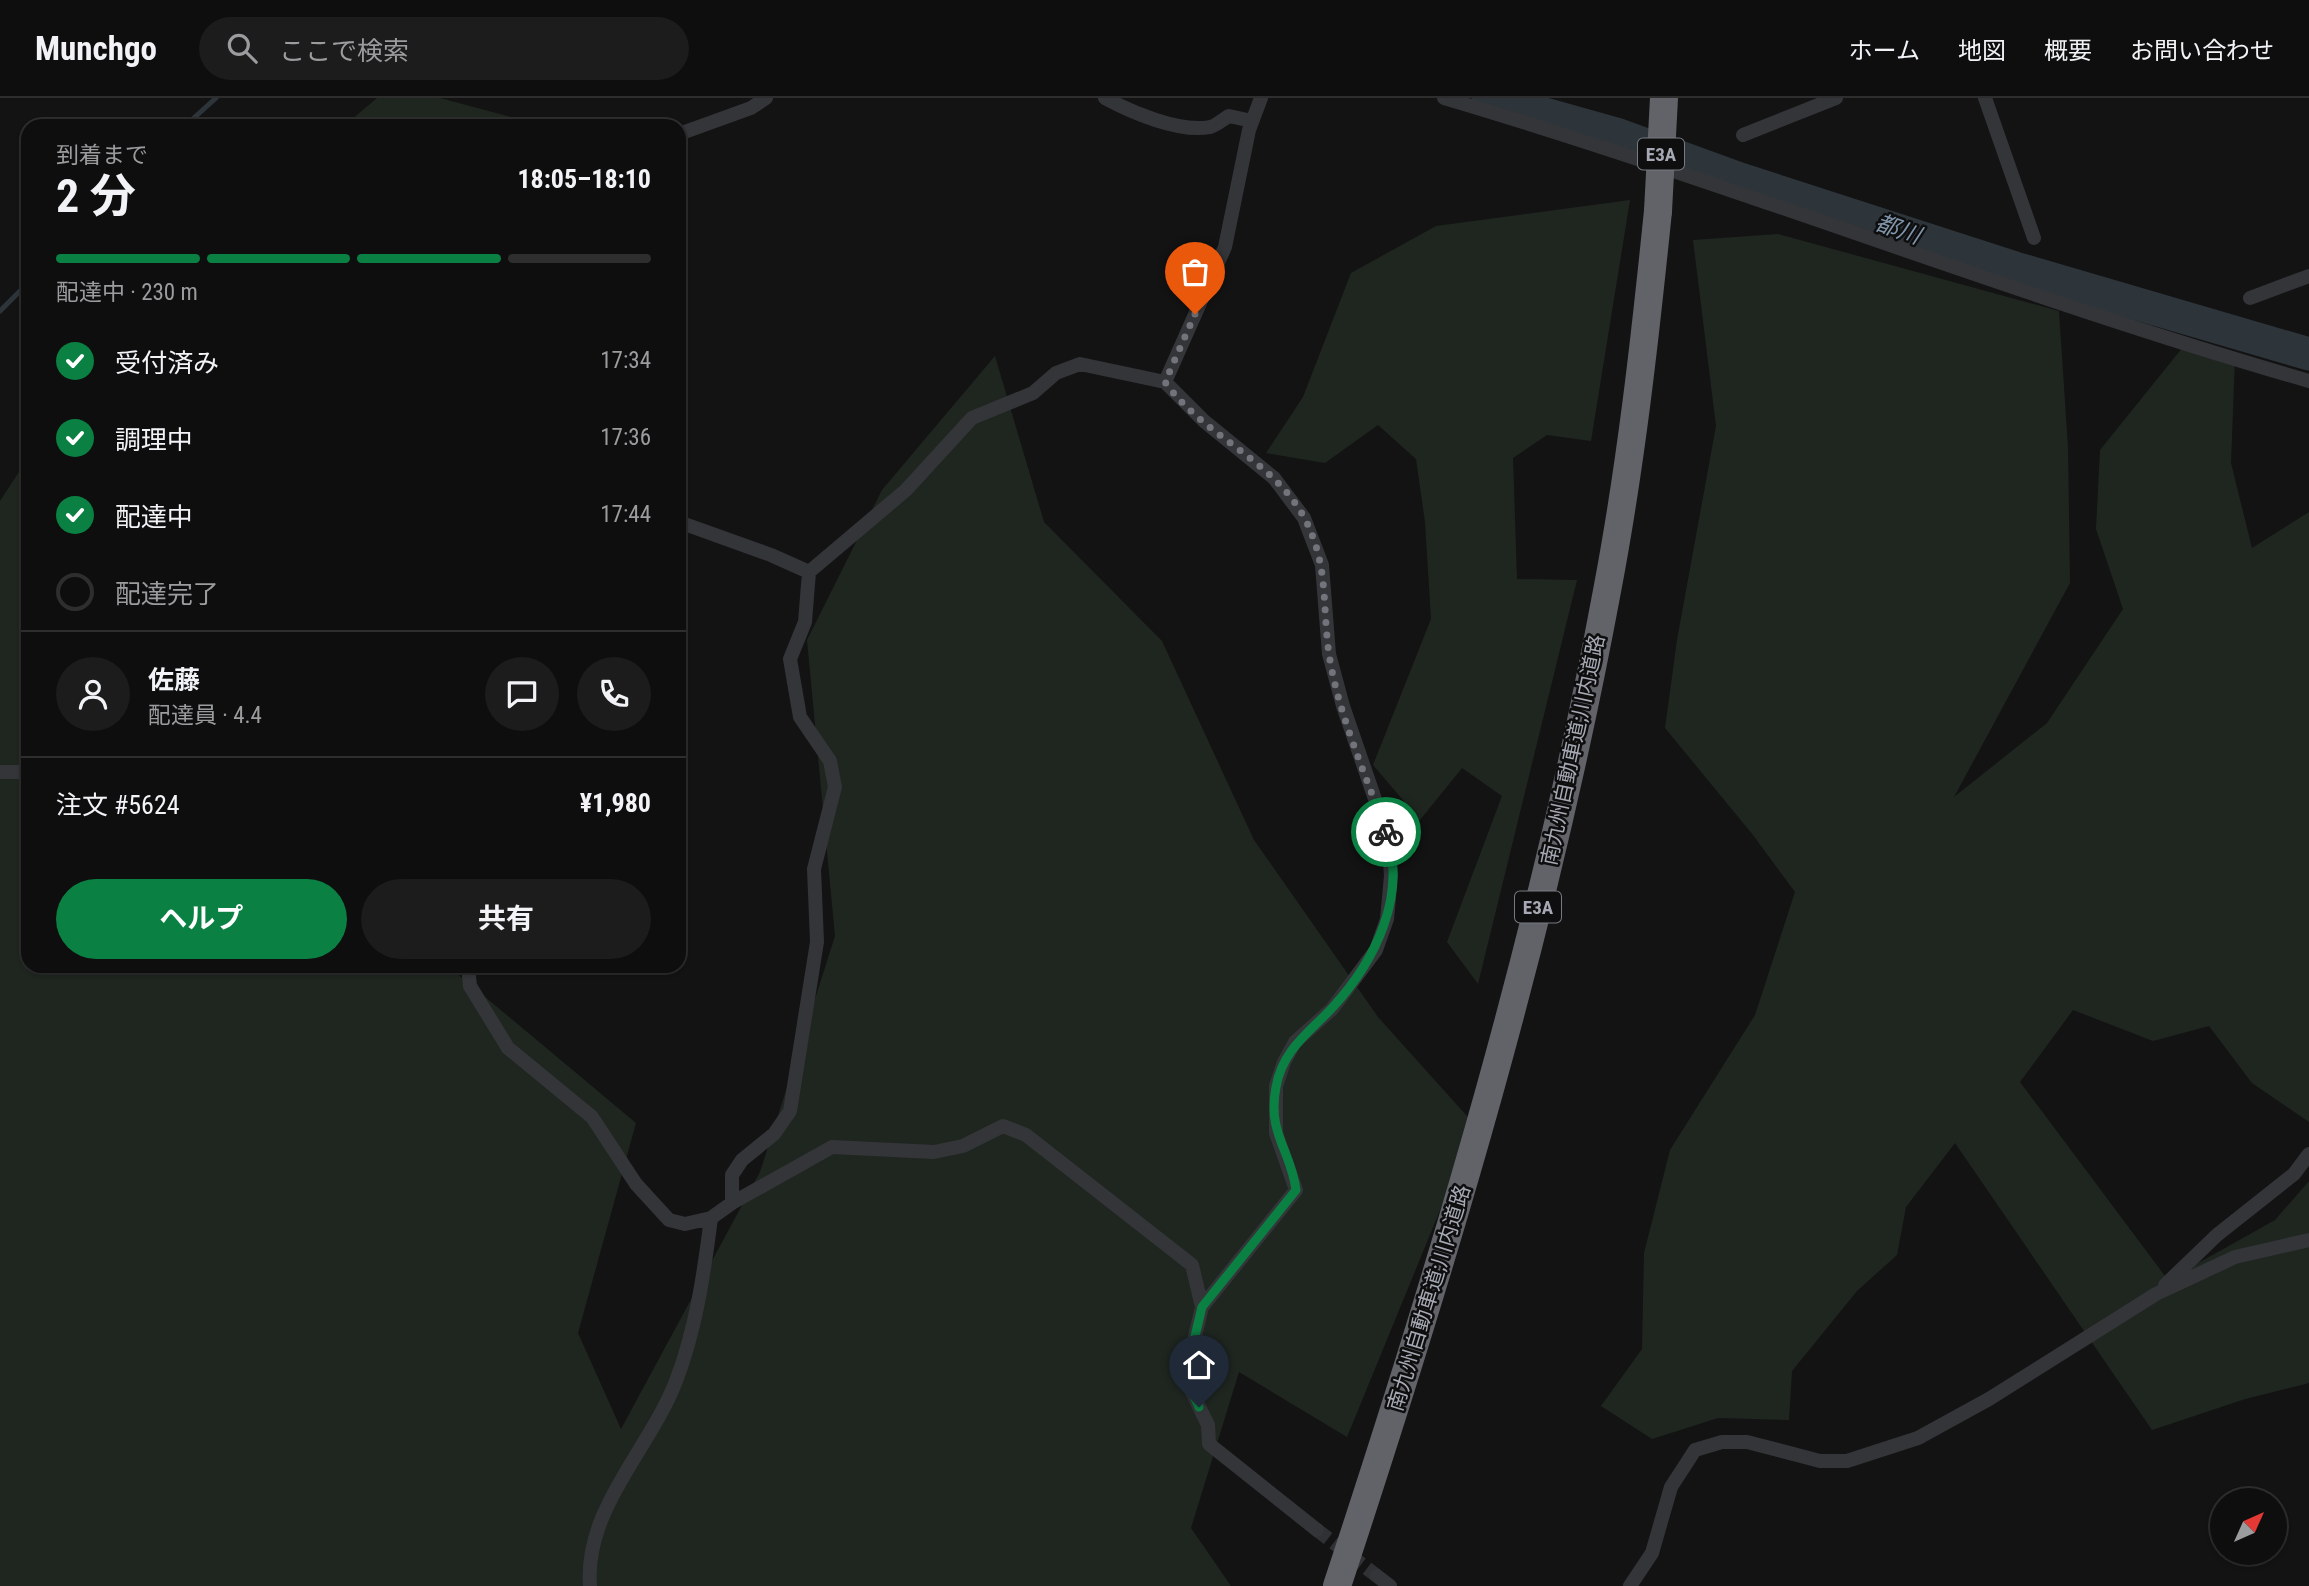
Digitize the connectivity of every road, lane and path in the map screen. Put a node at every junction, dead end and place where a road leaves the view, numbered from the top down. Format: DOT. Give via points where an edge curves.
graph roads {
  1 [pos="766,98"];
  2 [pos="1105,98"];
  3 [pos="1261,98"];
  4 [pos="1444,98"];
  5 [pos="1664,98"];
  6 [pos="1836,98"];
  7 [pos="1984,98"];
  8 [pos="1252,121"];
  9 [pos="686,131"];
  10 [pos="1743,135"];
  11 [pos="2034,238"];
  12 [pos="2309,276"];
  13 [pos="2250,298"];
  14 [pos="2309,381"];
  15 [pos="1165,382"];
  16 [pos="686,525"];
  17 [pos="809,572"];
  18 [pos="0,772"];
  19 [pos="21,772"];
  20 [pos="469,973"];
  21 [pos="2309,1154"];
  22 [pos="732,1203"];
  23 [pos="711,1218"];
  24 [pos="2309,1240"];
  25 [pos="2156,1294"];
  26 [pos="1202,1307"];
  27 [pos="1317,1530"];
  28 [pos="1377,1576"];
  29 [pos="590,1586"];
  30 [pos="1337,1586"];
  31 [pos="1390,1586"];
  32 [pos="1630,1586"];
  1 -- 9 [label="street"];
  2 -- 8 [label="street" via="1143,118 1168,122 1210,127 1229,116"];
  3 -- 8 [label="street"];
  4 -- 14 [label="street" via="1545,128 2049,300"];
  5 -- 30 [label="highway, 南九州自動車道;川内道路 / E3A, bridge" via="1642,361 1607,591 1555,840 1449,1237"];
  6 -- 10 [label="street"];
  7 -- 11 [label="street"];
  8 -- 15 [label="street" via="1225,247"];
  12 -- 13 [label="street"];
  15 -- 17 [label="street" via="1080,364 1056,373 1033,393 972,418 905,490"];
  15 -- 26 [label="street" via="1203,421 1274,478 1304,518 1322,565 1329,654 1388,838 1391,876 1387,919 1376,950 1332,1009 1296,1042 1276,1086 1276,1133 1296,1190"];
  16 -- 17 [label="street"];
  17 -- 22 [label="street" via="805,622 789,659 800,718 830,761 835,787 814,869 817,942 790,1111 732,1175"];
  18 -- 19 [label="street"];
  20 -- 23 [label="street" via="470,986 508,1048 592,1117 636,1184 669,1220 685,1224"];
  21 -- 25 [label="street" via="2294,1174 2217,1236"];
  22 -- 23 [label="street"];
  22 -- 26 [label="street" via="832,1147 934,1152 963,1146 1003,1126 1026,1135 1192,1265"];
  23 -- 29 [label="street" via="696,1312 676,1382 598,1523"];
  24 -- 25 [label="street" via="2235,1256"];
  25 -- 32 [label="street" via="1918,1438 1847,1461 1820,1461 1747,1442 1722,1442 1695,1450 1671,1487 1652,1553"];
  26 -- 27 [label="street" via="1192,1349 1190,1388 1209,1425 1209,1444"];
  28 -- 31 [label="street"];
}
